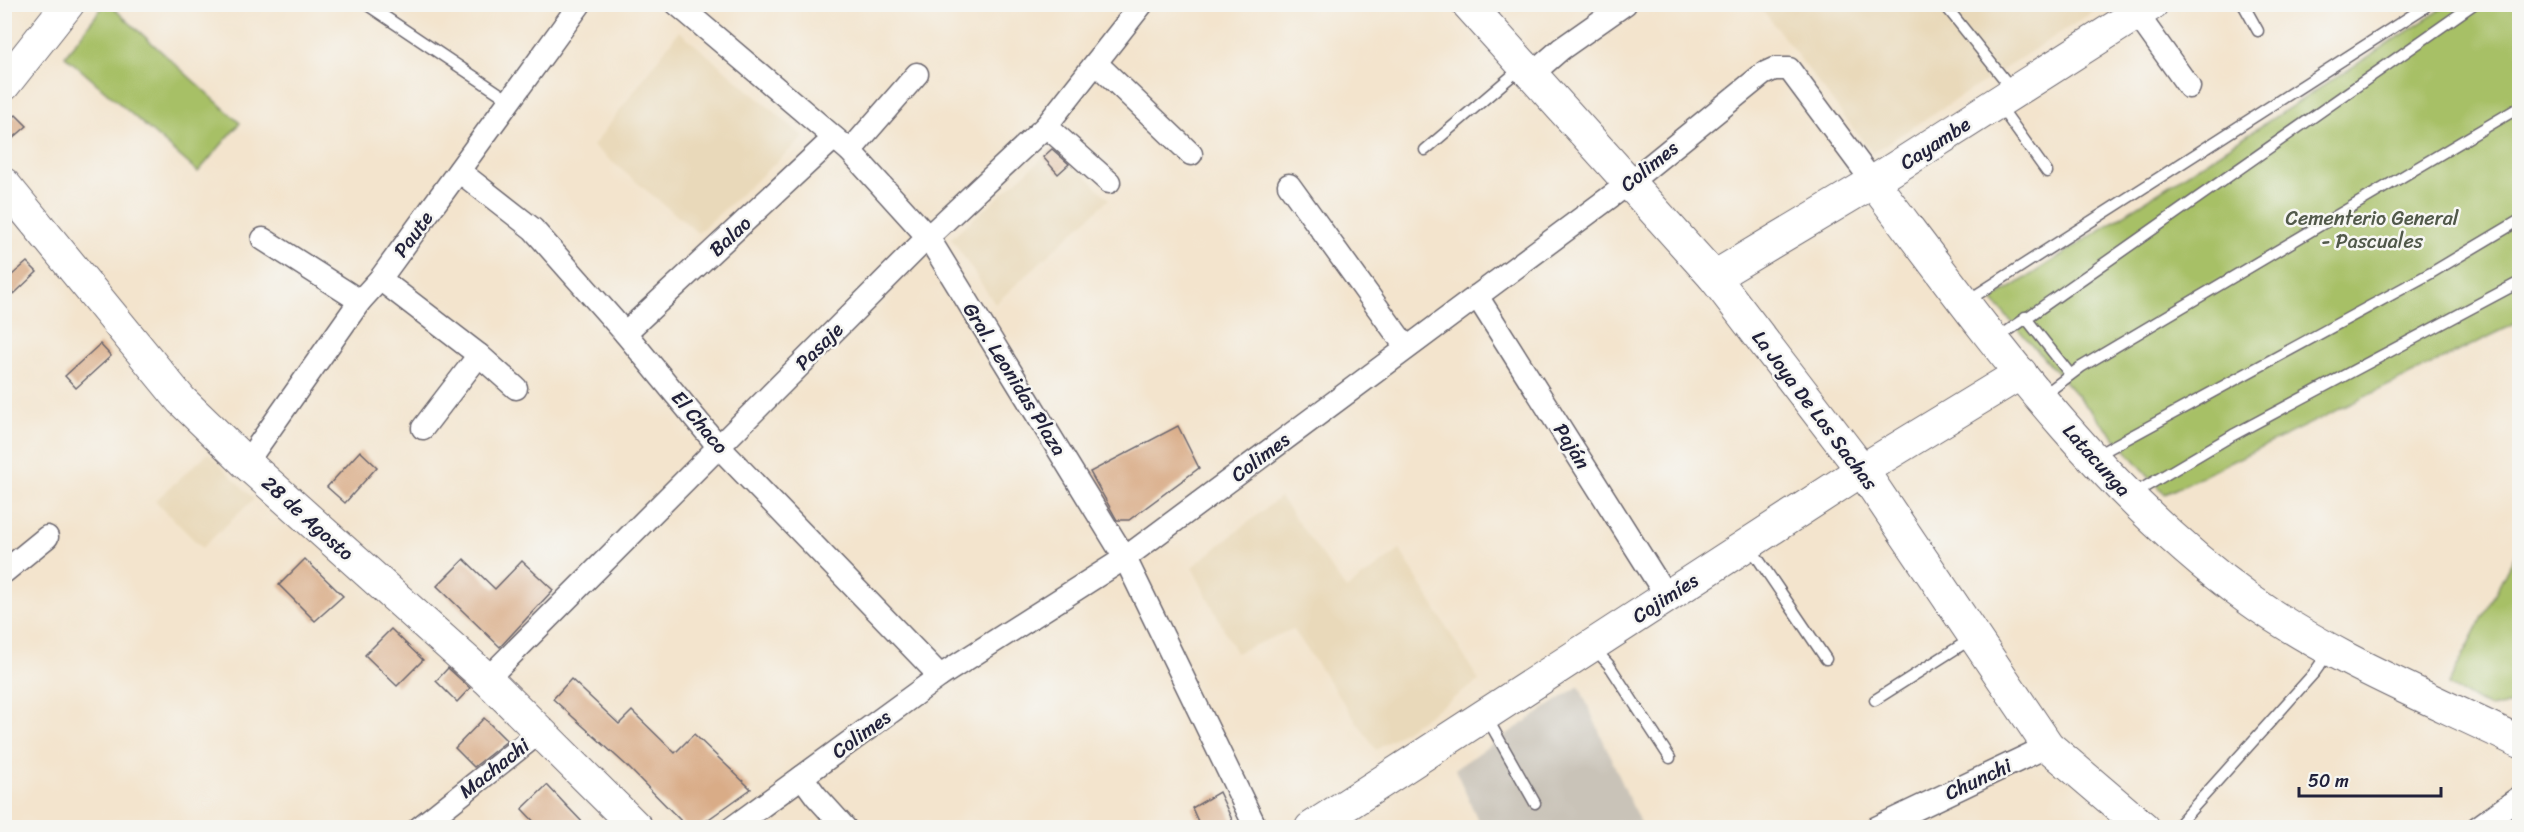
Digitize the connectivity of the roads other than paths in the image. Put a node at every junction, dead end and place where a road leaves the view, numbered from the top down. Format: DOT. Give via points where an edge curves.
graph roads {
  1 [pos="68,4"];
  2 [pos="366,4"];
  3 [pos="580,4"];
  4 [pos="676,4"];
  5 [pos="1142,4"];
  6 [pos="1468,4"];
  7 [pos="1625,4"];
  8 [pos="1944,4"];
  9 [pos="2243,4"];
  10 [pos="2474,4"];
  11 [pos="2425,7"];
  12 [pos="2142,8"];
  13 [pos="2258,31"];
  14 [pos="1096,63"];
  15 [pos="1774,69"];
  16 [pos="1527,70"];
  17 [pos="917,74"];
  18 [pos="4,85"];
  19 [pos="2189,87"];
  20 [pos="2006,97"];
  21 [pos="509,100"];
  22 [pos="2520,107"];
  23 [pos="1046,126"];
  24 [pos="842,145"];
  25 [pos="1425,150"];
  26 [pos="1191,154"];
  27 [pos="459,171"];
  28 [pos="2047,172"];
  29 [pos="1109,182"];
  30 [pos="1873,182"];
  31 [pos="1629,183"];
  32 [pos="4,184"];
  33 [pos="1289,185"];
  34 [pos="2520,220"];
  35 [pos="928,237"];
  36 [pos="264,239"];
  37 [pos="1714,277"];
  38 [pos="380,279"];
  39 [pos="2520,282"];
  40 [pos="1478,296"];
  41 [pos="360,301"];
  42 [pos="1965,303"];
  43 [pos="2025,317"];
  44 [pos="625,333"];
  45 [pos="1995,340"];
  46 [pos="1406,347"];
  47 [pos="479,355"];
  48 [pos="2021,373"];
  49 [pos="2070,374"];
  50 [pos="516,388"];
  51 [pos="2041,397"];
  52 [pos="423,429"];
  53 [pos="718,446"];
  54 [pos="2093,457"];
  55 [pos="246,463"];
  56 [pos="1862,470"];
  57 [pos="2128,496"];
  58 [pos="47,537"];
  59 [pos="1748,544"];
  60 [pos="1125,558"];
  61 [pos="4,572"];
  62 [pos="1666,597"];
  63 [pos="1974,638"];
  64 [pos="1592,646"];
  65 [pos="2331,650"];
  66 [pos="1826,659"];
  67 [pos="940,676"];
  68 [pos="487,679"];
  69 [pos="1875,700"];
  70 [pos="1485,715"];
  71 [pos="541,731"];
  72 [pos="2520,742"];
  73 [pos="2048,746"];
  74 [pos="1670,758"];
  75 [pos="802,777"];
  76 [pos="2520,797"];
  77 [pos="1535,803"];
  78 [pos="419,828"];
  79 [pos="637,828"];
  80 [pos="732,828"];
  81 [pos="845,828"];
  82 [pos="1257,828"];
  83 [pos="1311,828"];
  84 [pos="1876,828"];
  85 [pos="2144,828"];
  86 [pos="2175,828"];
  87 [pos="2477,828"];
  1 -- 18 [label="street"];
  2 -- 21 [label="lane"];
  3 -- 21 [label="street, Paute"];
  4 -- 24 [label="street, Gral. Leonidas Plaza"];
  5 -- 14 [label="street, Pasaje"];
  6 -- 16 [label="street, La Joya De Los Sachas"];
  7 -- 16 [label="street"];
  8 -- 20 [label="lane"];
  9 -- 13 [label="lane"];
  10 -- 43 [label="lane"];
  11 -- 42 [label="lane"];
  12 -- 19 [label="street"];
  12 -- 20 [label="street, Cayambe"];
  14 -- 23 [label="street, Pasaje"];
  14 -- 26 [label="street"];
  15 -- 30 [label="street, Latacunga" via="1789,69"];
  15 -- 31 [label="street, Colimes"];
  16 -- 25 [label="lane"];
  16 -- 31 [label="street, La Joya De Los Sachas"];
  17 -- 24 [label="street, Balao"];
  20 -- 28 [label="lane" via="2009,122"];
  20 -- 30 [label="street, Cayambe"];
  21 -- 27 [label="street, Paute"];
  22 -- 49 [label="lane"];
  23 -- 29 [label="street"];
  23 -- 35 [label="street, Pasaje"];
  24 -- 35 [label="street, Gral. Leonidas Plaza"];
  24 -- 44 [label="street, Balao"];
  27 -- 38 [label="street, Paute"];
  27 -- 44 [label="street, El Chaco" via="533,229"];
  30 -- 37 [label="street, Cayambe"];
  30 -- 42 [label="street, Latacunga"];
  31 -- 37 [label="street, La Joya De Los Sachas"];
  31 -- 40 [label="street, Colimes"];
  32 -- 55 [label="street, 28 de Agosto" via="181,400"];
  33 -- 46 [label="street"];
  34 -- 54 [label="lane" via="2431,273"];
  35 -- 53 [label="street, Pasaje"];
  35 -- 60 [label="street, Gral. Leonidas Plaza"];
  36 -- 41 [label="street"];
  37 -- 56 [label="street, La Joya De Los Sachas"];
  38 -- 41 [label="street, Paute"];
  38 -- 47 [label="street"];
  39 -- 57 [label="lane" via="2233,435"];
  40 -- 46 [label="street, Colimes"];
  40 -- 62 [label="street, Paján"];
  41 -- 55 [label="street, Paute"];
  42 -- 45 [label="street, Latacunga"];
  43 -- 45 [label="lane"];
  43 -- 49 [label="lane"];
  44 -- 53 [label="street, El Chaco"];
  45 -- 48 [label="street, Latacunga"];
  46 -- 60 [label="street, Colimes"];
  47 -- 50 [label="street"];
  47 -- 52 [label="street"];
  48 -- 51 [label="street, Latacunga"];
  48 -- 56 [label="street, Cojimíes"];
  49 -- 51 [label="lane"];
  51 -- 54 [label="street, Latacunga"];
  53 -- 67 [label="street, El Chaco"];
  53 -- 68 [label="street, Pasaje"];
  54 -- 57 [label="street, Latacunga"];
  55 -- 68 [label="street, 28 de Agosto"];
  56 -- 59 [label="street, Cojimíes"];
  56 -- 63 [label="street, La Joya De Los Sachas"];
  57 -- 65 [label="street, Latacunga" via="2248,599"];
  58 -- 61 [label="street"];
  59 -- 62 [label="street, Cojimíes"];
  59 -- 66 [label="lane"];
  60 -- 67 [label="street, Colimes"];
  60 -- 82 [label="street, Gral. Leonidas Plaza"];
  62 -- 64 [label="street, Cojimíes"];
  63 -- 69 [label="lane"];
  63 -- 73 [label="street, La Joya De Los Sachas"];
  64 -- 70 [label="street, Cojimíes"];
  64 -- 74 [label="lane"];
  65 -- 72 [label="street, Latacunga"];
  65 -- 86 [label="lane"];
  67 -- 75 [label="street, Colimes"];
  68 -- 71 [label="street, 28 de Agosto"];
  70 -- 77 [label="lane"];
  70 -- 83 [label="street, Cojimíes"];
  71 -- 78 [label="street, Machachi"];
  71 -- 79 [label="street, 28 de Agosto"];
  73 -- 84 [label="street, Chunchi"];
  73 -- 85 [label="street, La Joya De Los Sachas"];
  75 -- 80 [label="street, Colimes"];
  75 -- 81 [label="street"];
  76 -- 87 [label="street"];
}
